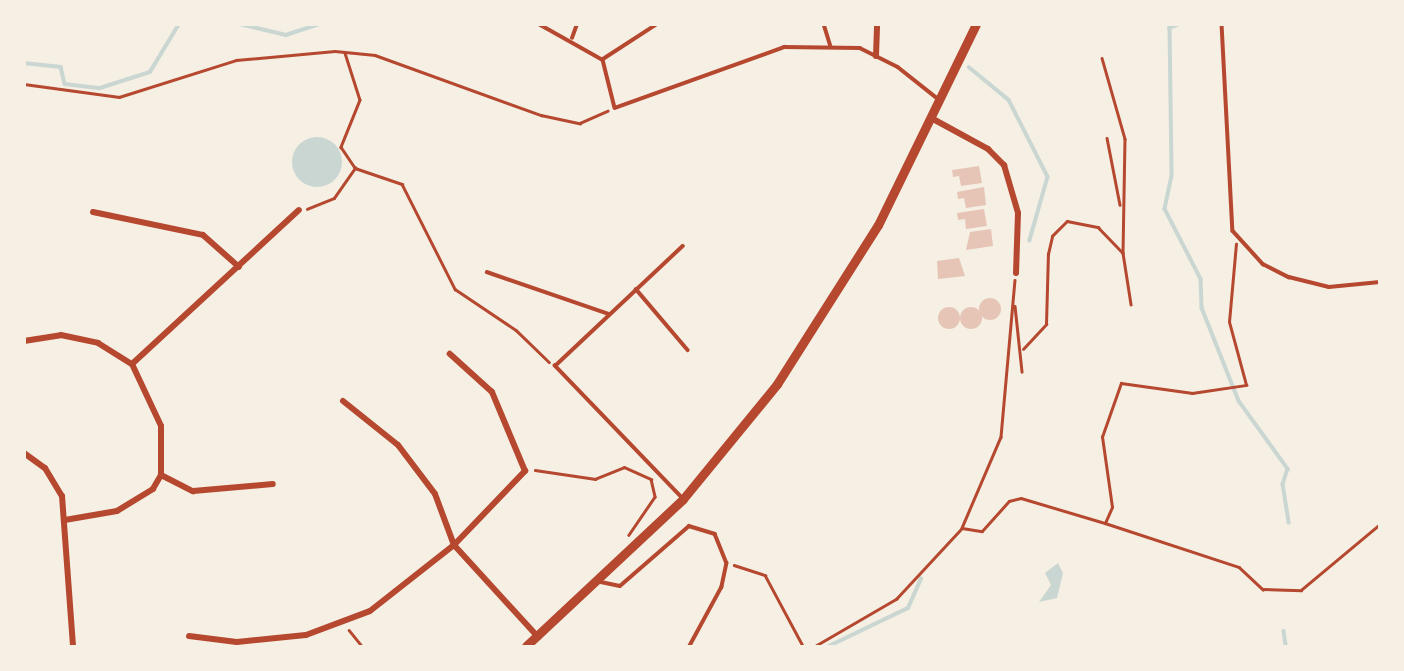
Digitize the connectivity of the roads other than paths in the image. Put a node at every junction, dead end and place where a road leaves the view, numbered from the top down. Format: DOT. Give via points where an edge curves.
graph roads {
  1 [pos="539,24"];
  2 [pos="577,24"];
  3 [pos="657,24"];
  4 [pos="824,24"];
  5 [pos="877,24"];
  6 [pos="976,24"];
  7 [pos="1222,24"];
  8 [pos="572,38"];
  9 [pos="831,47"];
  10 [pos="876,56"];
  11 [pos="603,60"];
  12 [pos="943,98"];
  13 [pos="933,119"];
  14 [pos="299,210"];
  15 [pos="93,212"];
  16 [pos="683,246"];
  17 [pos="239,267"];
  18 [pos="487,272"];
  19 [pos="1016,273"];
  20 [pos="1380,282"];
  21 [pos="636,289"];
  22 [pos="609,314"];
  23 [pos="24,341"];
  24 [pos="688,350"];
  25 [pos="450,355"];
  26 [pos="132,364"];
  27 [pos="343,401"];
  28 [pos="24,453"];
  29 [pos="161,475"];
  30 [pos="273,484"];
  31 [pos="683,499"];
  32 [pos="65,520"];
  33 [pos="454,545"];
  34 [pos="601,582"];
  35 [pos="190,636"];
  36 [pos="538,637"];
  37 [pos="237,644"];
  38 [pos="73,646"];
  39 [pos="526,646"];
  40 [pos="690,646"];
  1 -- 8 [label="lane"];
  2 -- 8 [label="lane"];
  3 -- 11 [label="lane"];
  4 -- 9 [label="lane"];
  5 -- 10 [label="street"];
  6 -- 12 [label="main road"];
  7 -- 20 [label="lane" via="1229,214 1237,237 1263,264 1289,277 1329,287"];
  8 -- 11 [label="lane"];
  9 -- 10 [label="lane"];
  9 -- 11 [label="lane" via="784,47 615,108"];
  10 -- 12 [label="lane"];
  12 -- 13 [label="main road"];
  13 -- 19 [label="street" via="988,149 1004,165 1018,213"];
  13 -- 31 [label="main road" via="824,315"];
  14 -- 17 [label="street"];
  15 -- 17 [label="street" via="203,234"];
  16 -- 21 [label="lane"];
  17 -- 26 [label="street"];
  18 -- 22 [label="lane"];
  21 -- 22 [label="lane"];
  21 -- 24 [label="lane"];
  22 -- 31 [label="lane" via="555,366"];
  23 -- 26 [label="street" via="61,335 98,343"];
  25 -- 33 [label="street" via="492,392 525,471"];
  26 -- 29 [label="street" via="161,426"];
  27 -- 33 [label="street" via="398,445 435,494"];
  28 -- 32 [label="street" via="45,468 62,496"];
  29 -- 30 [label="street" via="193,492"];
  29 -- 32 [label="street" via="153,489 117,511"];
  31 -- 34 [label="main road"];
  32 -- 38 [label="street"];
  33 -- 36 [label="street"];
  33 -- 37 [label="street" via="402,592 342,622 306,635"];
  34 -- 36 [label="main road"];
  34 -- 40 [label="lane" via="620,586 695,524 719,539 727,563 722,586"];
  35 -- 37 [label="street"];
  36 -- 39 [label="main road"];
}
